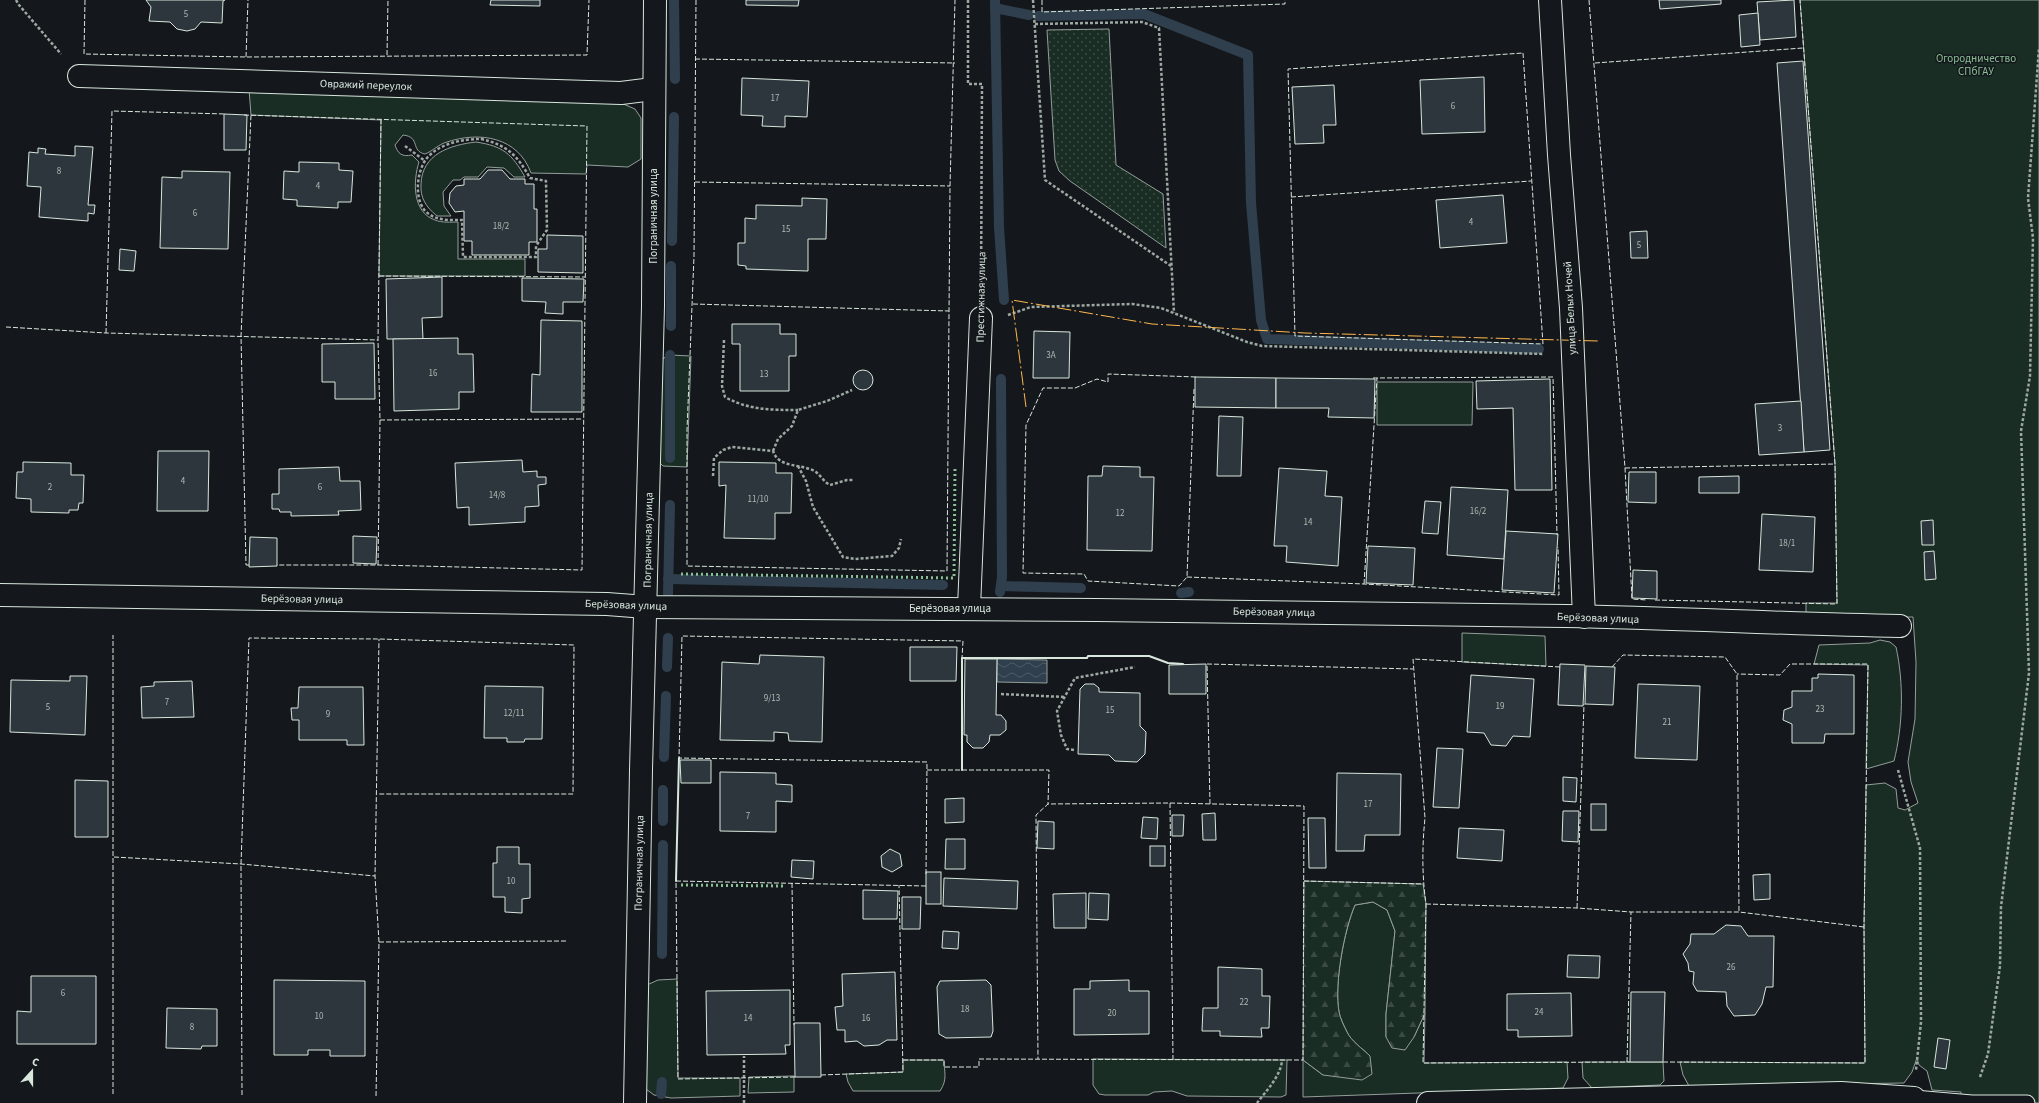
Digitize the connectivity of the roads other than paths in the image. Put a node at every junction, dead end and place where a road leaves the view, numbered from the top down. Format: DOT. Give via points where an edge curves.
graph roads {
  1 [pos="655,0"];
  2 [pos="1550,0"];
  3 [pos="79,76"];
  4 [pos="653,89"];
  5 [pos="981,318"];
  6 [pos="0,595"];
  7 [pos="646,607"];
  8 [pos="969,608"];
  9 [pos="1584,617"];
  10 [pos="1900,626"];
  11 [pos="1914,1098"];
  12 [pos="635,1103"];
  13 [pos="1428,1103"];
  14 [pos="1972,1103"];
  15 [pos="2027,1103"];
  1 -- 4 [label="street, Пограничная улица"];
  2 -- 9 [label="street, улица Белых Ночей" via="1573,354"];
  3 -- 4 [label="street, Овражий переулок" via="621,93"];
  4 -- 7 [label="street, Пограничная улица" via="653,306"];
  5 -- 8 [label="street, Престижная улица"];
  6 -- 7 [label="street, Берёзовая улица"];
  7 -- 8 [label="street, Берёзовая улица"];
  7 -- 12 [label="street, Пограничная улица" via="640,770"];
  8 -- 9 [label="street, Берёзовая улица"];
  9 -- 10 [label="street, Берёзовая улица"];
  11 -- 13 [label="street" via="1841,1093"];
  11 -- 14 [label="lane"];
  14 -- 15 [label="lane"];
}
